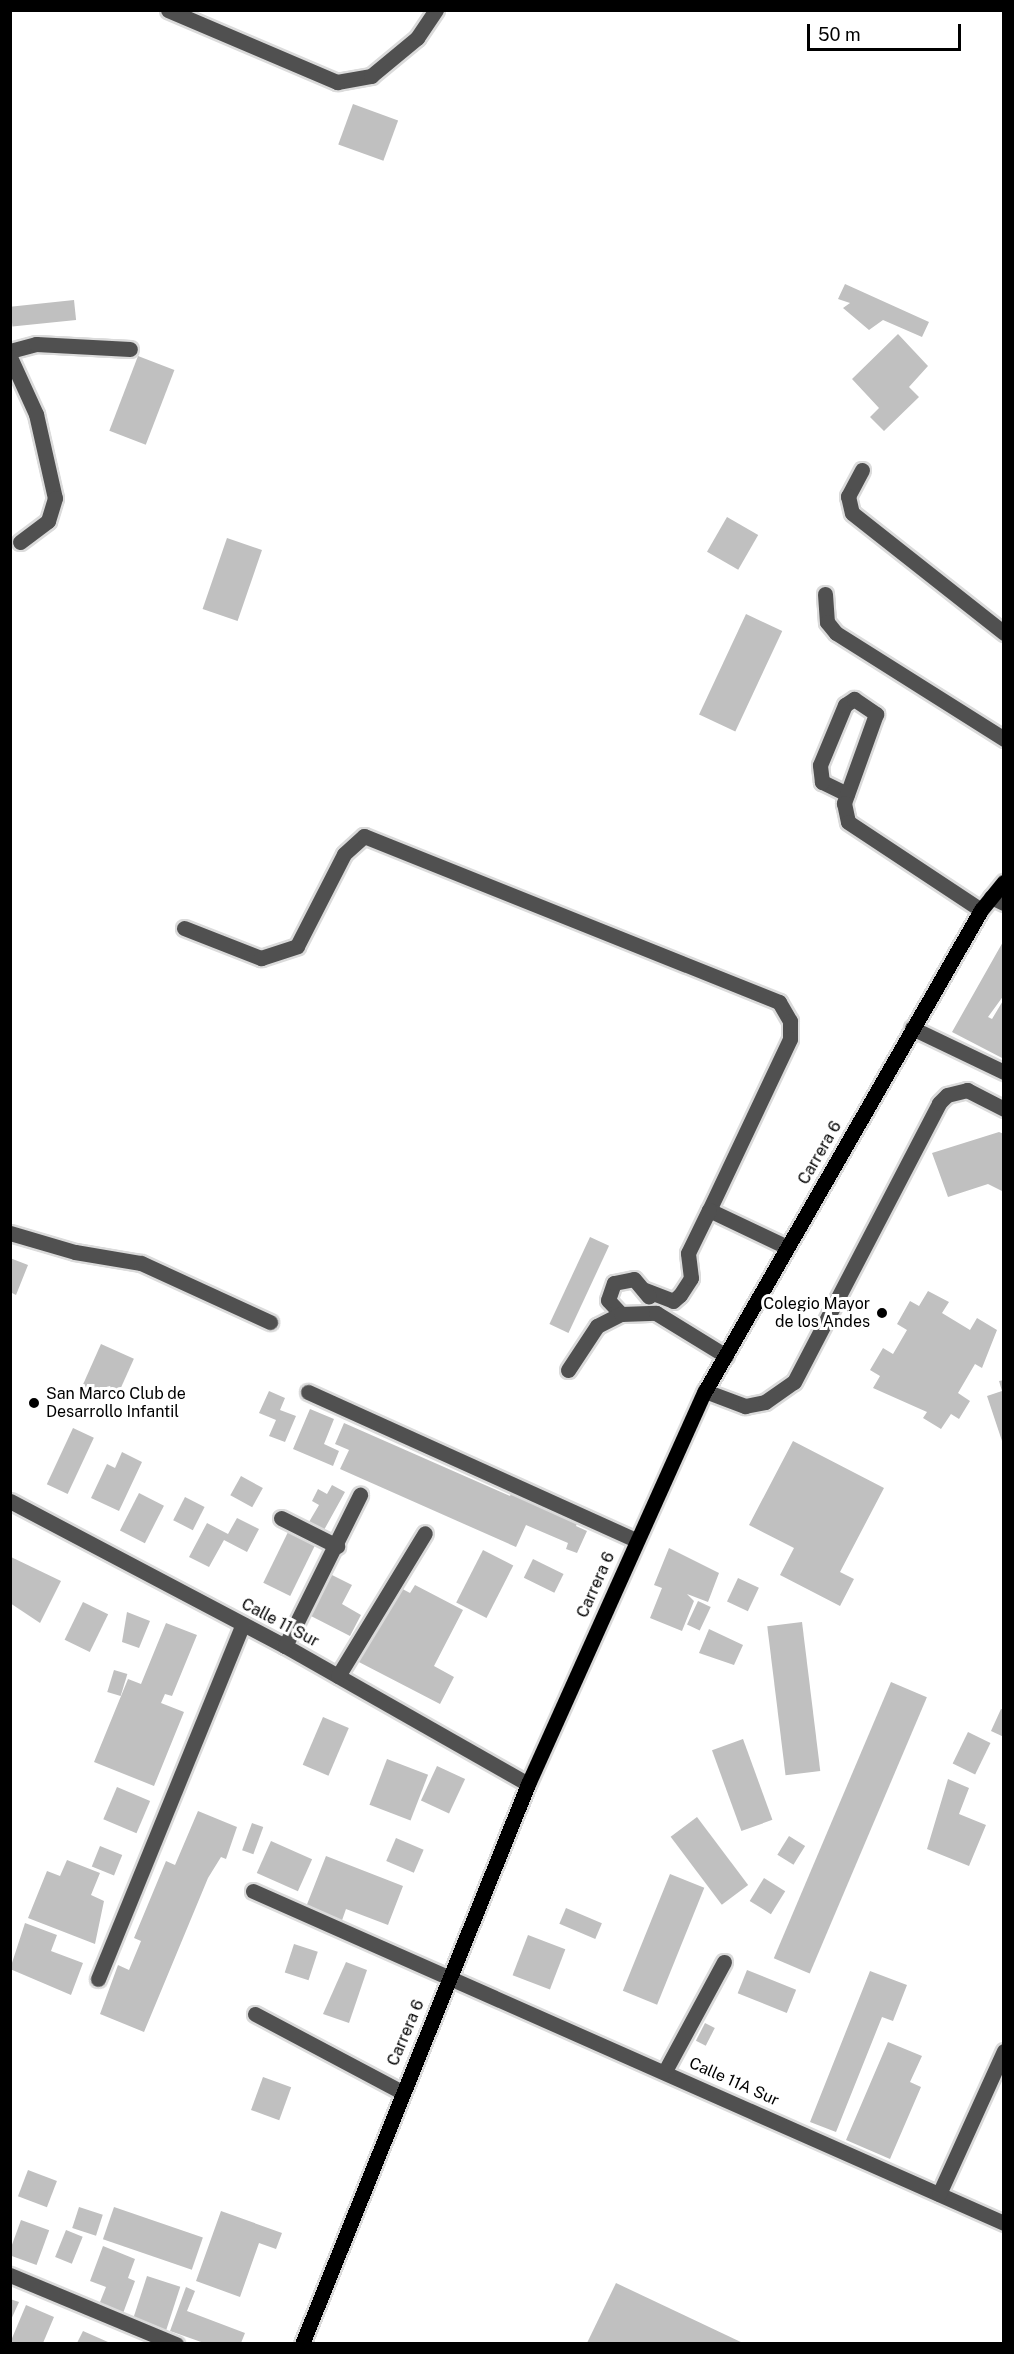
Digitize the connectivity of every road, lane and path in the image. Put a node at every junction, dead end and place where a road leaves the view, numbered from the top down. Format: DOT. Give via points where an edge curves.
graph roads {
  1 [pos="168,10"];
  2 [pos="436,10"];
  3 [pos="130,349"];
  4 [pos="10,351"];
  5 [pos="10,357"];
  6 [pos="862,470"];
  7 [pos="20,542"];
  8 [pos="825,594"];
  9 [pos="1004,633"];
  10 [pos="1004,739"];
  11 [pos="847,794"];
  12 [pos="1004,882"];
  13 [pos="997,900"];
  14 [pos="981,910"];
  15 [pos="184,928"];
  16 [pos="912,1028"];
  17 [pos="1004,1072"];
  18 [pos="1004,1109"];
  19 [pos="709,1210"];
  20 [pos="10,1233"];
  21 [pos="787,1247"];
  22 [pos="645,1290"];
  23 [pos="656,1313"];
  24 [pos="621,1314"];
  25 [pos="270,1322"];
  26 [pos="726,1356"];
  27 [pos="568,1370"];
  28 [pos="705,1391"];
  29 [pos="308,1392"];
  30 [pos="360,1495"];
  31 [pos="10,1502"];
  32 [pos="281,1518"];
  33 [pos="425,1533"];
  34 [pos="636,1540"];
  35 [pos="337,1546"];
  36 [pos="243,1624"];
  37 [pos="285,1646"];
  38 [pos="338,1676"];
  39 [pos="528,1784"];
  40 [pos="253,1891"];
  41 [pos="724,1962"];
  42 [pos="449,1978"];
  43 [pos="98,1979"];
  44 [pos="255,2014"];
  45 [pos="1004,2051"];
  46 [pos="665,2071"];
  47 [pos="400,2091"];
  48 [pos="939,2194"];
  49 [pos="1004,2223"];
  50 [pos="10,2275"];
  51 [pos="176,2343"];
  52 [pos="302,2343"];
  1 -- 2 [label="street" via="337,82 371,76 417,38"];
  3 -- 4 [label="street" via="36,344"];
  5 -- 7 [label="street" via="36,414 55,498 48,521"];
  6 -- 9 [label="street" via="848,496 852,513"];
  8 -- 10 [label="street" via="826,616 836,633"];
  11 -- 11 [label="street" via="822,782 820,765 845,705 854,699 876,714"];
  11 -- 14 [label="street" via="848,822"];
  12 -- 13 [label="main road, Carrera 6"];
  13 -- 14 [label="main road, Carrera 6"];
  14 -- 16 [label="main road, Carrera 6"];
  15 -- 19 [label="street" via="261,958 297,946 344,854 364,836 779,1002 790,1021 790,1039"];
  16 -- 17 [label="street"];
  16 -- 21 [label="main road, Carrera 6"];
  18 -- 28 [label="street" via="967,1090 946,1095 939,1103 794,1382 765,1402 745,1406"];
  19 -- 21 [label="street"];
  19 -- 22 [label="street" via="688,1253 691,1278 680,1295 673,1301"];
  20 -- 25 [label="street" via="75,1252 141,1263"];
  21 -- 26 [label="main road, Carrera 6"];
  22 -- 23 [label="street"];
  22 -- 24 [label="street" via="634,1280 614,1282 608,1300"];
  23 -- 24 [label="street"];
  23 -- 26 [label="street"];
  24 -- 27 [label="street" via="597,1326"];
  26 -- 28 [label="main road, Carrera 6"];
  28 -- 34 [label="main road, Carrera 6"];
  29 -- 34 [label="street"];
  30 -- 35 [label="street"];
  31 -- 36 [label="street, Calle 11 Sur"];
  32 -- 35 [label="street"];
  33 -- 38 [label="street"];
  34 -- 39 [label="main road, Carrera 6"];
  35 -- 37 [label="street"];
  36 -- 37 [label="street, Calle 11 Sur"];
  36 -- 43 [label="street"];
  37 -- 38 [label="street, Calle 11 Sur"];
  38 -- 39 [label="street, Calle 11 Sur"];
  39 -- 42 [label="main road, Carrera 6"];
  40 -- 42 [label="street, Calle 11A Sur"];
  41 -- 46 [label="street"];
  42 -- 46 [label="street, Calle 11A Sur"];
  42 -- 47 [label="main road, Carrera 6"];
  44 -- 47 [label="street"];
  45 -- 48 [label="street"];
  46 -- 48 [label="street, Calle 11A Sur"];
  47 -- 52 [label="main road, Carrera 6"];
  48 -- 49 [label="street, Calle 11A Sur"];
  50 -- 51 [label="street"];
}
